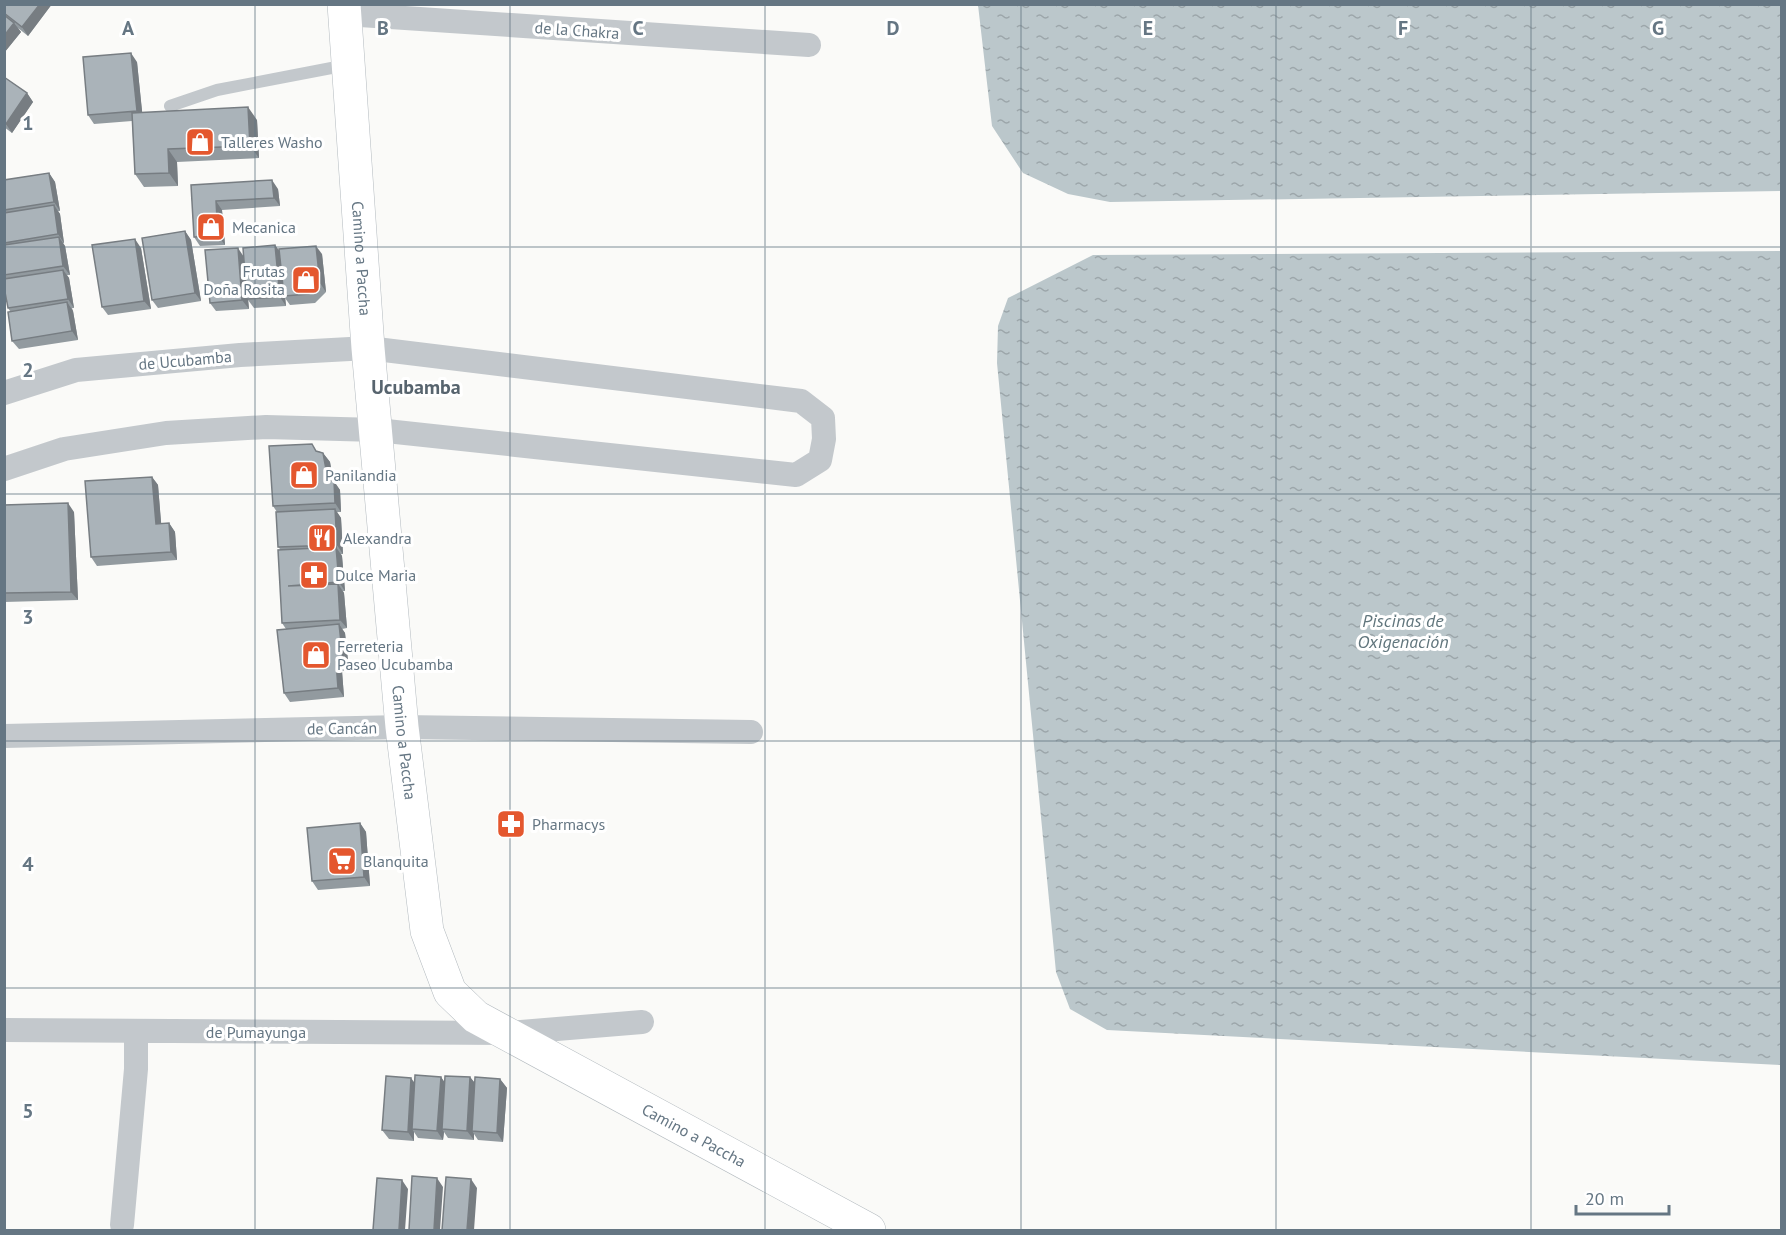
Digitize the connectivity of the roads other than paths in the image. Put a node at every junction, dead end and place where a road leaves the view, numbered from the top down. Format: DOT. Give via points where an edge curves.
graph roads {
  1 [pos="344,9"];
  2 [pos="809,45"];
  3 [pos="348,65"];
  4 [pos="170,106"];
  5 [pos="369,348"];
  6 [pos="4,393"];
  7 [pos="377,430"];
  8 [pos="4,469"];
  9 [pos="402,727"];
  10 [pos="752,732"];
  11 [pos="4,736"];
  12 [pos="642,1022"];
  13 [pos="4,1030"];
  14 [pos="136,1031"];
  15 [pos="508,1033"];
  16 [pos="122,1225"];
  17 [pos="869,1230"];
  1 -- 2 [label="street, de la Chakra"];
  1 -- 3 [label="main road, Camino a Paccha"];
  3 -- 4 [label="lane" via="217,90"];
  3 -- 5 [label="main road, Camino a Paccha"];
  5 -- 6 [label="street, de Ucubamba" via="76,370"];
  5 -- 7 [label="main road, Camino a Paccha"];
  5 -- 7 [label="street, de Ucubamba" via="801,401 822,418 824,439 820,460 796,475"];
  7 -- 8 [label="street, de Ucubamba" via="266,427 166,434 64,449"];
  7 -- 9 [label="main road, Camino a Paccha"];
  9 -- 10 [label="street, de Cancán"];
  9 -- 11 [label="street, de Cancán"];
  9 -- 15 [label="main road, Camino a Paccha" via="427,931 450,992 476,1017"];
  12 -- 15 [label="street, de Pumayunga"];
  13 -- 14 [label="street, de Pumayunga"];
  14 -- 15 [label="street, de Pumayunga"];
  14 -- 16 [label="street"];
  15 -- 17 [label="main road, Camino a Paccha"];
}
